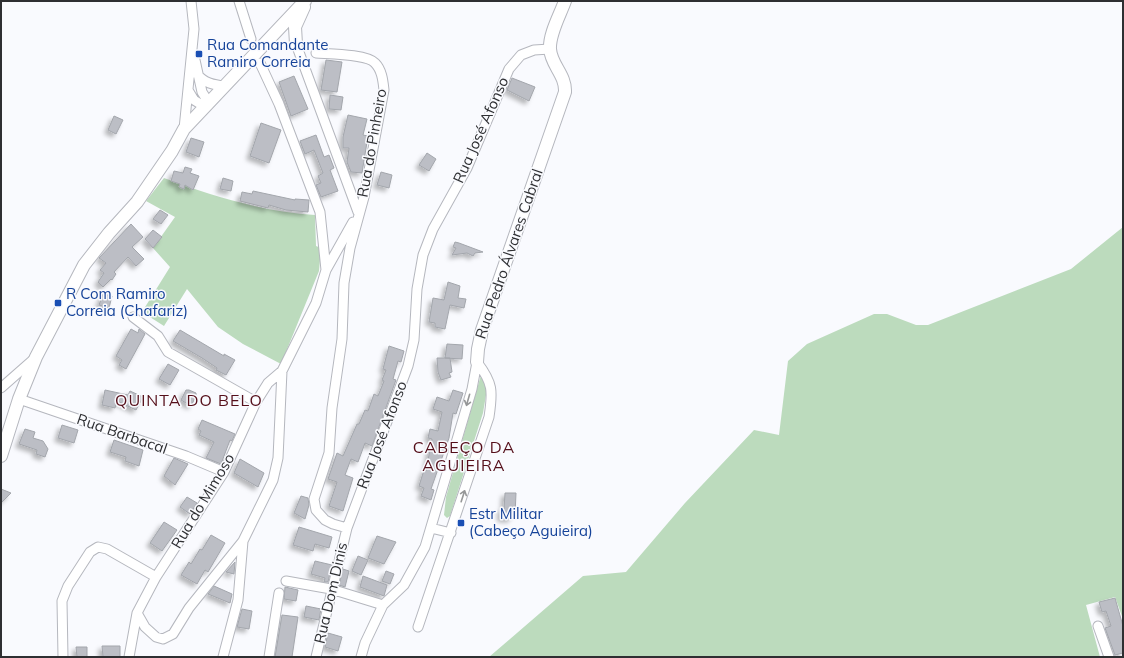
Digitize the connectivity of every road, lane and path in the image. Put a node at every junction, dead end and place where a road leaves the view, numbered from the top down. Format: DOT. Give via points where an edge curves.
graph roads {
  1 [pos="191,1"];
  2 [pos="239,1"];
  3 [pos="306,1"];
  4 [pos="565,1"];
  5 [pos="291,33"];
  6 [pos="251,39"];
  7 [pos="193,47"];
  8 [pos="550,49"];
  9 [pos="316,53"];
  10 [pos="260,63"];
  11 [pos="197,73"];
  12 [pos="224,86"];
  13 [pos="188,90"];
  14 [pos="207,105"];
  15 [pos="184,129"];
  16 [pos="358,212"];
  17 [pos="326,270"];
  18 [pos="133,317"];
  19 [pos="36,357"];
  20 [pos="477,362"];
  21 [pos="282,371"];
  22 [pos="1,388"];
  23 [pos="19,399"];
  24 [pos="256,402"];
  25 [pos="1,456"];
  26 [pos="224,472"];
  27 [pos="347,528"];
  28 [pos="431,528"];
  29 [pos="451,533"];
  30 [pos="243,541"];
  31 [pos="156,577"];
  32 [pos="286,581"];
  33 [pos="332,589"];
  34 [pos="279,593"];
  35 [pos="383,605"];
  36 [pos="137,613"];
  37 [pos="1098,626"];
  38 [pos="418,627"];
  39 [pos="63,657"];
  40 [pos="129,657"];
  41 [pos="223,657"];
  42 [pos="268,657"];
  43 [pos="316,657"];
  44 [pos="360,657"];
  45 [pos="1109,657"];
  1 -- 7 [label="street"];
  2 -- 6 [label="street"];
  3 -- 5 [label="street"];
  4 -- 8 [label="street"];
  5 -- 12 [label="street" via="270,37"];
  5 -- 16 [label="street"];
  7 -- 11 [label="street"];
  7 -- 13 [label="street"];
  8 -- 20 [label="street, Rua Pedro Álvares Cabral" via="565,82 565,92 482,330"];
  8 -- 27 [label="street, Rua José Afonso" via="534,50 521,55 508,69 467,168 433,229 423,255 417,289 414,340 408,366"];
  9 -- 16 [label="street, Rua do Pinheiro" via="365,58 375,62 381,73 384,90 364,197"];
  10 -- 17 [label="street" via="279,104 320,212"];
  11 -- 12 [label="street" via="213,85"];
  11 -- 14 [label="street"];
  12 -- 14 [label="street"];
  13 -- 14 [label="street" via="194,100"];
  13 -- 15 [label="street"];
  14 -- 15 [label="street"];
  15 -- 19 [label="street" via="137,202 84,265"];
  16 -- 17 [label="street"];
  16 -- 27 [label="street" via="344,283 342,338 332,408 329,454 314,499 316,510 325,520"];
  17 -- 21 [label="street" via="316,303"];
  18 -- 24 [label="street" via="158,336 168,352"];
  19 -- 22 [label="street"];
  19 -- 23 [label="street"];
  20 -- 28 [label="street, Rua Pedro Álvares Cabral, one-way" via="472,388"];
  29 -- 20 [label="street, one-way" via="489,417 492,394 488,376"];
  21 -- 24 [label="street, Rua do Mimoso" via="268,383"];
  21 -- 30 [label="street" via="278,458 275,472"];
  23 -- 25 [label="street"];
  23 -- 26 [label="street, Rua Barbacal" via="186,456"];
  24 -- 26 [label="street, Rua do Mimoso"];
  26 -- 31 [label="street, Rua do Mimoso"];
  27 -- 33 [label="street, Rua Dom Dinis"];
  28 -- 29 [label="street"];
  28 -- 35 [label="street, Rua Pedro Álvares Cabral" via="425,547 404,585"];
  29 -- 38 [label="street"];
  30 -- 36 [label="street" via="189,608 173,634 163,639 156,637 145,627"];
  30 -- 41 [label="street" via="238,600"];
  31 -- 36 [label="street, Rua do Mimoso"];
  31 -- 39 [label="street" via="107,549 98,547 90,552 68,586 62,601"];
  32 -- 33 [label="street"];
  33 -- 35 [label="street"];
  33 -- 43 [label="street, Rua Dom Dinis"];
  34 -- 42 [label="street"];
  35 -- 44 [label="street, Rua Pedro Álvares Cabral"];
  36 -- 40 [label="street, Rua do Mimoso"];
  37 -- 45 [label="street"];
}
